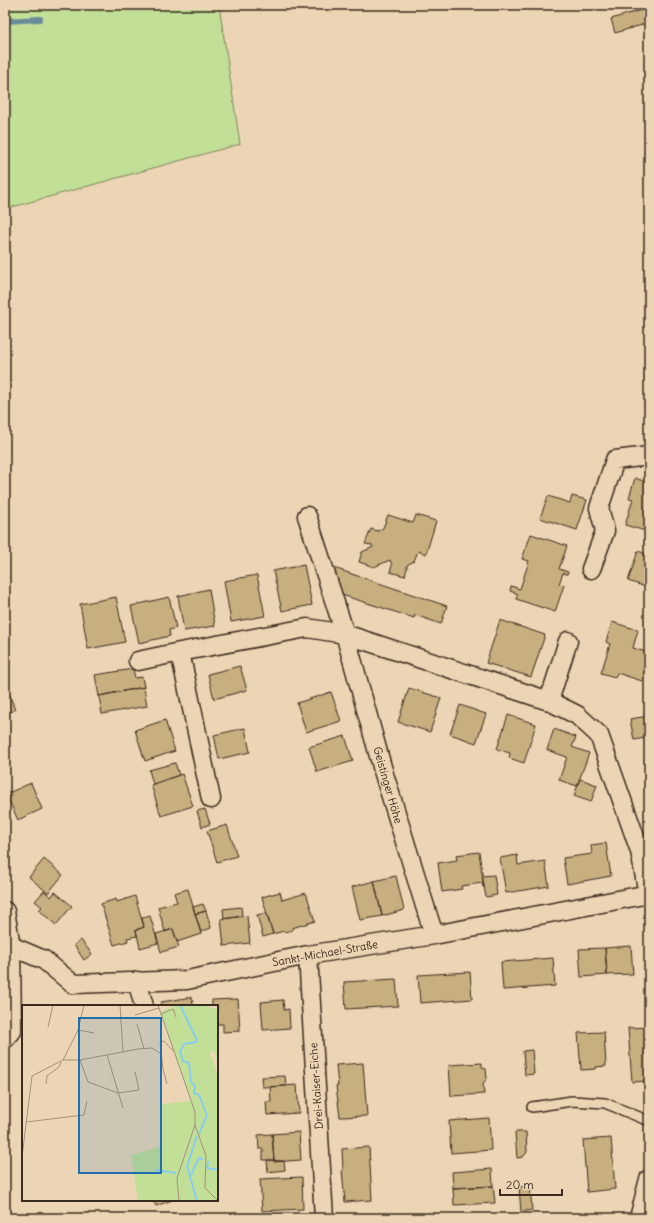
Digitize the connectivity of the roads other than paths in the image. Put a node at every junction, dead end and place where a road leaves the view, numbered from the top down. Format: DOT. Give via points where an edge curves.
graph roads {
  1 [pos="649,456"];
  2 [pos="307,516"];
  3 [pos="591,569"];
  4 [pos="345,634"];
  5 [pos="568,641"];
  6 [pos="180,652"];
  7 [pos="138,662"];
  8 [pos="549,702"];
  9 [pos="211,799"];
  10 [pos="648,894"];
  11 [pos="5,911"];
  12 [pos="434,935"];
  13 [pos="11,946"];
  14 [pos="308,955"];
  15 [pos="136,981"];
  16 [pos="144,1005"];
  17 [pos="5,1039"];
  18 [pos="532,1107"];
  19 [pos="649,1121"];
  20 [pos="649,1179"];
  21 [pos="324,1218"];
  22 [pos="638,1218"];
  1 -- 3 [label="street" via="616,460 599,508 604,531"];
  2 -- 4 [label="street, Geistinger Höhe"];
  4 -- 6 [label="street" via="307,628"];
  4 -- 8 [label="street"];
  4 -- 12 [label="street, Geistinger Höhe" via="384,774"];
  5 -- 8 [label="street"];
  6 -- 7 [label="street"];
  6 -- 9 [label="street"];
  8 -- 10 [label="street" via="577,715 599,735 640,851"];
  10 -- 12 [label="street, Sankt-Michael-Straße"];
  11 -- 13 [label="street"];
  12 -- 14 [label="street, Sankt-Michael-Straße"];
  13 -- 15 [label="street, Sankt-Michael-Straße" via="44,960 73,984"];
  13 -- 17 [label="street" via="12,1031"];
  14 -- 15 [label="street, Sankt-Michael-Straße" via="187,980"];
  14 -- 21 [label="street, Drei-Kaiser-Eiche"];
  15 -- 16 [label="street"];
  18 -- 19 [label="lane" via="572,1101 605,1103"];
  20 -- 22 [label="street"];
}
